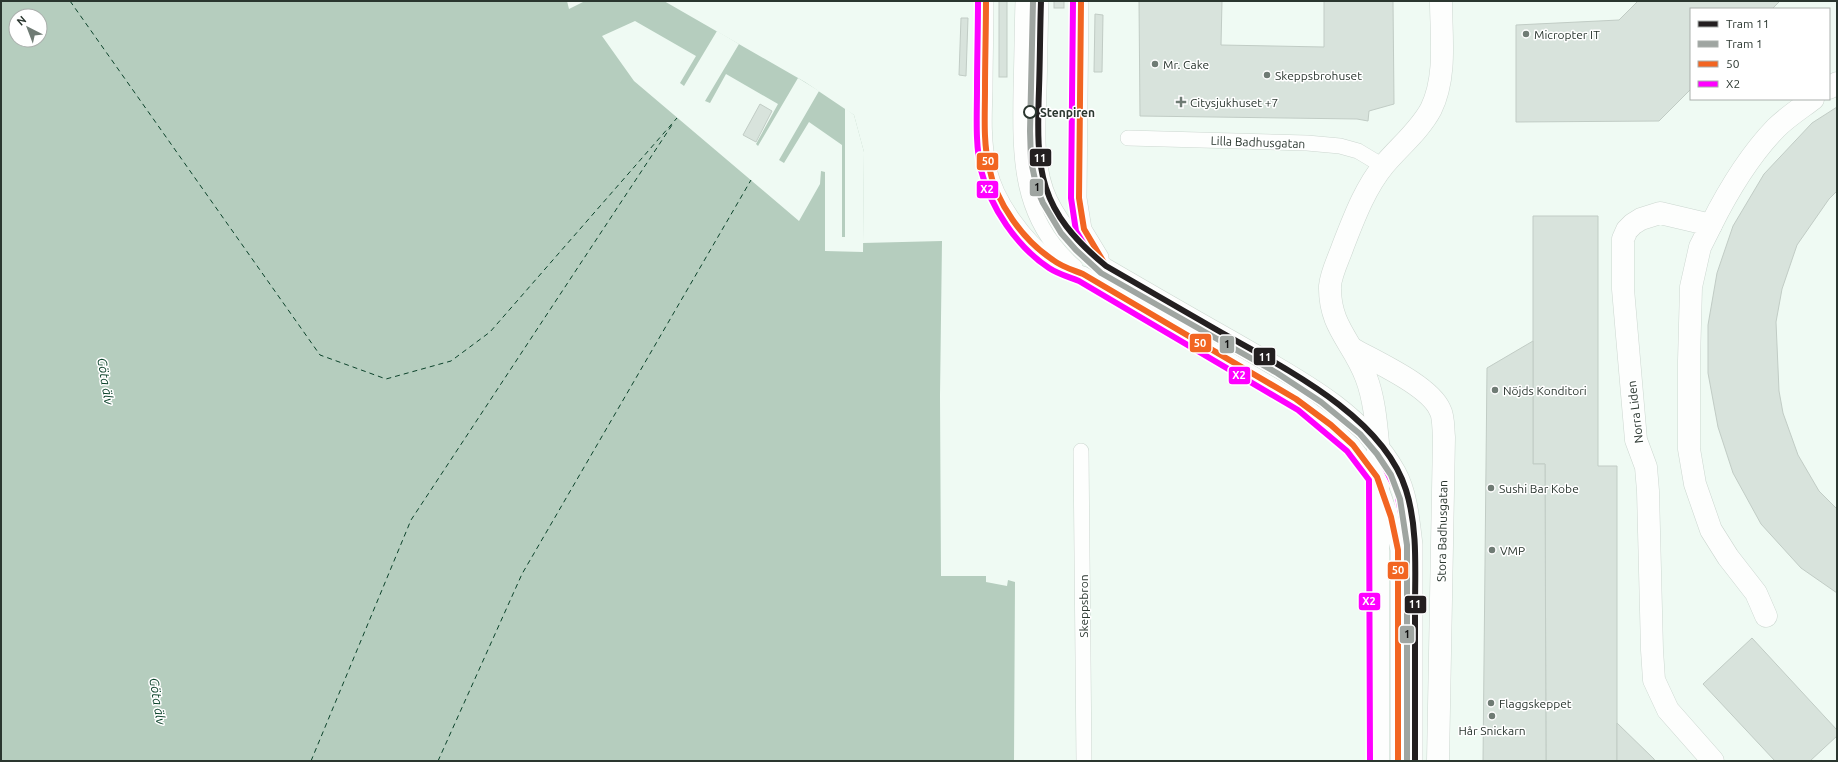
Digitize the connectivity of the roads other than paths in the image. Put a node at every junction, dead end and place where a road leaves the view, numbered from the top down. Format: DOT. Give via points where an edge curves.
graph roads {
  1 [pos="986,1"];
  2 [pos="1023,1"];
  3 [pos="1041,1"];
  4 [pos="1081,1"];
  5 [pos="1442,1"];
  6 [pos="1812,100"];
  7 [pos="1128,138"];
  8 [pos="1383,166"];
  9 [pos="1711,226"];
  10 [pos="1106,266"];
  11 [pos="1083,274"];
  12 [pos="1353,349"];
  13 [pos="1378,443"];
  14 [pos="1082,451"];
  15 [pos="1377,477"];
  16 [pos="1766,616"];
  17 [pos="1084,761"];
  18 [pos="1378,761"];
  19 [pos="1398,761"];
  20 [pos="1415,761"];
  21 [pos="1438,761"];
  22 [pos="1713,761"];
  1 -- 11 [label="lane" via="984,116 989,170 1015,223 1053,261"];
  2 -- 11 [label="lane" via="1020,138 1023,172 1040,225 1064,258"];
  3 -- 10 [label="lane" via="1038,122 1041,172 1049,199 1072,236"];
  4 -- 10 [label="lane" via="1079,198 1084,230"];
  5 -- 8 [label="street, Stora Badhusgatan" via="1441,70 1431,109"];
  6 -- 9 [label="street" via="1777,127 1747,163"];
  7 -- 8 [label="lane, Lilla Badhusgatan" via="1340,146 1358,151"];
  8 -- 12 [label="street, Stora Badhusgatan" via="1361,202 1330,285 1332,312 1342,336"];
  9 -- 16 [label="street" via="1700,247 1691,287 1689,449 1696,484 1711,530 1756,593"];
  9 -- 22 [label="street, Norra Liden" via="1660,212 1641,219 1627,230 1623,239 1623,282 1636,440 1646,467 1648,491 1654,680 1668,710"];
  10 -- 13 [label="lane" via="1319,390 1359,420"];
  11 -- 15 [label="lane" via="1303,403 1353,445"];
  12 -- 13 [label="street, Stora Badhusgatan" via="1366,378 1375,415"];
  12 -- 21 [label="street, Stora Badhusgatan" via="1409,379 1437,403 1441,411 1444,437"];
  13 -- 15 [label="street, Stora Badhusgatan"];
  13 -- 20 [label="lane" via="1398,472 1405,490 1413,527 1416,591"];
  14 -- 17 [label="lane, Skeppsbron"];
  15 -- 18 [label="street, Stora Badhusgatan"];
  15 -- 19 [label="lane" via="1391,517 1398,550"];
}
